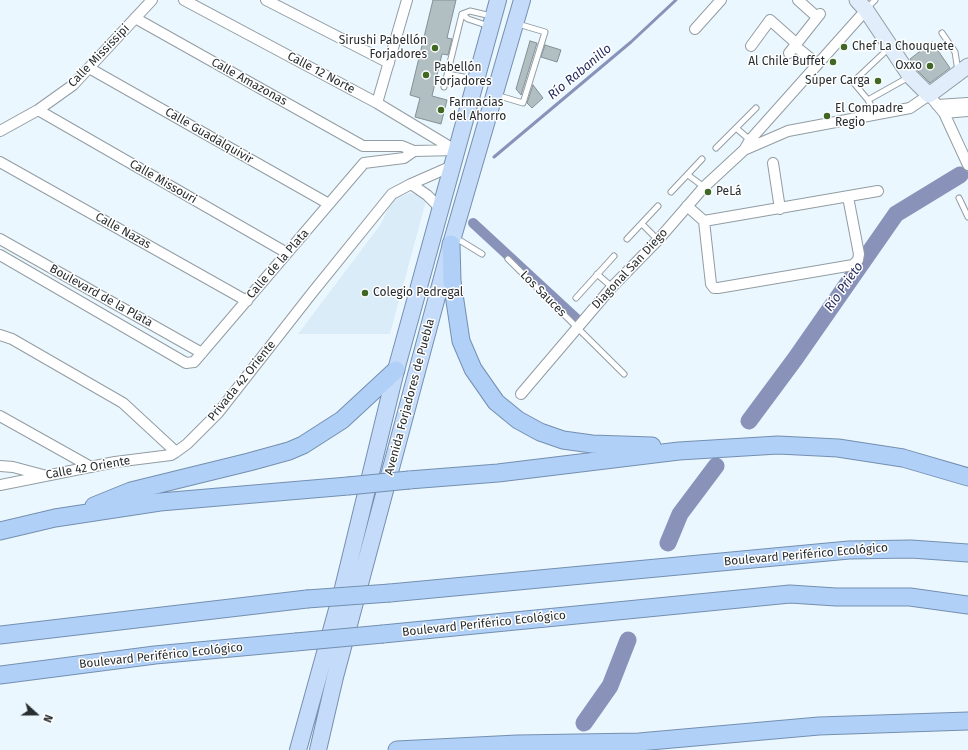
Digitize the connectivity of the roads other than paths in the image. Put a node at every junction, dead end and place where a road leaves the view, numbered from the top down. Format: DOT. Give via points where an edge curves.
graph roads {
  1 [pos="152,0"];
  2 [pos="184,0"];
  3 [pos="266,0"];
  4 [pos="407,0"];
  5 [pos="498,0"];
  6 [pos="522,0"];
  7 [pos="721,0"];
  8 [pos="798,0"];
  9 [pos="866,3"];
  10 [pos="284,4"];
  11 [pos="462,14"];
  12 [pos="135,18"];
  13 [pos="492,22"];
  14 [pos="516,23"];
  15 [pos="695,28"];
  16 [pos="942,33"];
  17 [pos="751,46"];
  18 [pos="794,48"];
  19 [pos="890,48"];
  20 [pos="509,49"];
  21 [pos="389,63"];
  22 [pos="816,63"];
  23 [pos="89,68"];
  24 [pos="964,69"];
  25 [pos="448,74"];
  26 [pos="910,76"];
  27 [pos="477,79"];
  28 [pos="444,87"];
  29 [pos="495,95"];
  30 [pos="868,100"];
  31 [pos="933,100"];
  32 [pos="377,103"];
  33 [pos="968,103"];
  34 [pos="756,108"];
  35 [pos="38,110"];
  36 [pos="968,111"];
  37 [pos="944,113"];
  38 [pos="877,115"];
  39 [pos="736,128"];
  40 [pos="0,131"];
  41 [pos="750,140"];
  42 [pos="363,146"];
  43 [pos="716,148"];
  44 [pos="965,149"];
  45 [pos="456,150"];
  46 [pos="744,150"];
  47 [pos="414,151"];
  48 [pos="702,159"];
  49 [pos="0,162"];
  50 [pos="364,163"];
  51 [pos="773,163"];
  52 [pos="968,165"];
  53 [pos="452,166"];
  54 [pos="688,175"];
  55 [pos="411,184"];
  56 [pos="704,187"];
  57 [pos="671,192"];
  58 [pos="878,192"];
  59 [pos="848,197"];
  60 [pos="959,198"];
  61 [pos="329,204"];
  62 [pos="658,206"];
  63 [pos="688,206"];
  64 [pos="440,208"];
  65 [pos="780,209"];
  66 [pos="968,217"];
  67 [pos="704,221"];
  68 [pos="642,224"];
  69 [pos="0,239"];
  70 [pos="627,239"];
  71 [pos="452,240"];
  72 [pos="658,240"];
  73 [pos="287,254"];
  74 [pos="482,254"];
  75 [pos="0,255"];
  76 [pos="614,256"];
  77 [pos="508,260"];
  78 [pos="597,274"];
  79 [pos="612,287"];
  80 [pos="576,298"];
  81 [pos="246,301"];
  82 [pos="577,328"];
  83 [pos="0,335"];
  84 [pos="202,353"];
  85 [pos="191,363"];
  86 [pos="396,370"];
  87 [pos="624,374"];
  88 [pos="521,394"];
  89 [pos="0,416"];
  90 [pos="679,451"];
  91 [pos="176,452"];
  92 [pos="0,466"];
  93 [pos="91,467"];
  94 [pos="47,476"];
  95 [pos="968,477"];
  96 [pos="0,485"];
  97 [pos="85,514"];
  98 [pos="0,531"];
  99 [pos="968,553"];
  100 [pos="968,605"];
  101 [pos="0,635"];
  102 [pos="0,676"];
  103 [pos="967,720"];
  104 [pos="639,742"];
  105 [pos="298,750"];
  106 [pos="318,750"];
  107 [pos="398,750"];
  108 [pos="602,750"];
  1 -- 12 [label="street, Calle Mississipi"];
  2 -- 32 [label="street, Calle 12 Norte"];
  3 -- 10 [label="street"];
  4 -- 21 [label="street"];
  5 -- 13 [label="main road, Avenida Forjadores de Puebla"];
  6 -- 14 [label="main road, Avenida Forjadores de Puebla"];
  7 -- 15 [label="street"];
  8 -- 18 [label="street" via="819,15"];
  9 -- 19 [label="main road"];
  9 -- 22 [label="street, Diagonal San Diego"];
  10 -- 21 [label="street"];
  11 -- 13 [label="lane" via="468,19"];
  11 -- 13 [label="lane" via="470,11"];
  11 -- 25 [label="lane"];
  12 -- 23 [label="street, Calle Mississipi"];
  12 -- 42 [label="street, Calle Amazonas"];
  13 -- 20 [label="main road" via="502,26"];
  13 -- 27 [label="main road, Avenida Forjadores de Puebla"];
  14 -- 20 [label="main road, Avenida Forjadores de Puebla"];
  14 -- 29 [label="lane" via="544,32 523,103"];
  16 -- 24 [label="lane" via="955,52 957,68"];
  17 -- 18 [label="street" via="770,20"];
  18 -- 22 [label="street"];
  19 -- 26 [label="main road"];
  19 -- 30 [label="lane" via="853,82"];
  20 -- 29 [label="main road, Avenida Forjadores de Puebla"];
  21 -- 32 [label="street"];
  22 -- 41 [label="street, Diagonal San Diego"];
  23 -- 35 [label="street, Calle Mississipi" via="73,85"];
  23 -- 61 [label="street, Calle Guadalquivir"];
  24 -- 31 [label="main road"];
  25 -- 27 [label="lane"];
  25 -- 28 [label="lane"];
  26 -- 30 [label="lane"];
  26 -- 31 [label="main road"];
  27 -- 45 [label="main road, Avenida Forjadores de Puebla"];
  29 -- 71 [label="main road, Avenida Forjadores de Puebla"];
  30 -- 38 [label="lane"];
  31 -- 33 [label="street"];
  31 -- 37 [label="street"];
  31 -- 38 [label="street, Diagonal San Diego"];
  32 -- 45 [label="street, Calle 12 Norte"];
  34 -- 39 [label="lane"];
  35 -- 40 [label="street, Calle Mississipi"];
  35 -- 73 [label="street, Calle Missouri"];
  36 -- 37 [label="street"];
  37 -- 44 [label="street"];
  38 -- 46 [label="street, Diagonal San Diego" via="788,131"];
  39 -- 41 [label="lane"];
  39 -- 43 [label="lane"];
  41 -- 46 [label="street, Diagonal San Diego"];
  42 -- 47 [label="street" via="402,146"];
  42 -- 50 [label="street"];
  44 -- 52 [label="street"];
  45 -- 47 [label="street"];
  45 -- 53 [label="main road, Avenida Forjadores de Puebla"];
  46 -- 56 [label="street, Diagonal San Diego"];
  47 -- 50 [label="street" via="404,158"];
  48 -- 54 [label="lane"];
  49 -- 81 [label="street, Calle Nazas"];
  50 -- 61 [label="street, Calle de la Plata"];
  51 -- 65 [label="street"];
  53 -- 55 [label="street, Privada 42 Oriente"];
  53 -- 64 [label="main road, Avenida Forjadores de Puebla"];
  54 -- 56 [label="lane"];
  54 -- 57 [label="lane"];
  55 -- 64 [label="street" via="427,194"];
  55 -- 91 [label="street, Privada 42 Oriente" via="392,194 218,414"];
  56 -- 63 [label="street, Diagonal San Diego"];
  58 -- 59 [label="street"];
  59 -- 65 [label="street"];
  59 -- 67 [label="street" via="859,254 853,265 718,288 714,288 712,284"];
  60 -- 66 [label="lane"];
  61 -- 73 [label="street, Calle de la Plata"];
  62 -- 68 [label="lane"];
  63 -- 67 [label="street"];
  63 -- 72 [label="street, Diagonal San Diego"];
  64 -- 86 [label="main road, Avenida Forjadores de Puebla"];
  65 -- 67 [label="street"];
  68 -- 70 [label="lane"];
  68 -- 72 [label="lane"];
  69 -- 84 [label="street, Boulevard de la Plata"];
  71 -- 74 [label="lane"];
  71 -- 90 [label="highway" via="452,281 461,341 479,379 506,411 530,427 563,440 592,444 655,446"];
  71 -- 106 [label="main road, Avenida Forjadores de Puebla" via="335,677"];
  72 -- 79 [label="street, Diagonal San Diego"];
  73 -- 81 [label="street, Calle de la Plata"];
  75 -- 85 [label="street, Boulevard de la Plata" via="186,363"];
  76 -- 78 [label="lane"];
  77 -- 82 [label="lane, Los Sauces"];
  78 -- 79 [label="lane"];
  78 -- 80 [label="lane"];
  79 -- 82 [label="street, Diagonal San Diego"];
  81 -- 84 [label="street, Calle de la Plata"];
  82 -- 87 [label="lane, Los Sauces"];
  82 -- 88 [label="street, Diagonal San Diego"];
  83 -- 91 [label="street" via="12,339 123,403"];
  84 -- 85 [label="street, Calle de la Plata"];
  86 -- 97 [label="highway" via="342,420 303,445 131,491 93,506"];
  86 -- 105 [label="main road, Avenida Forjadores de Puebla" via="343,588"];
  89 -- 93 [label="street"];
  90 -- 95 [label="highway" via="778,445 838,448 903,458"];
  90 -- 97 [label="highway, bridge" via="498,473 160,502"];
  91 -- 93 [label="street, Calle 42 Oriente" via="171,455"];
  92 -- 94 [label="street"];
  93 -- 94 [label="street, Calle 42 Oriente"];
  94 -- 96 [label="street, Calle 42 Oriente"];
  97 -- 98 [label="highway"];
  99 -- 101 [label="highway, Boulevard Periférico Ecológico, bridge" via="911,549 849,550 307,599"];
  100 -- 102 [label="highway, Boulevard Periférico Ecológico, bridge" via="910,597 790,594 155,655"];
  103 -- 104 [label="highway" via="819,726"];
  104 -- 107 [label="highway" via="517,744"];
  104 -- 108 [label="highway"];
}
